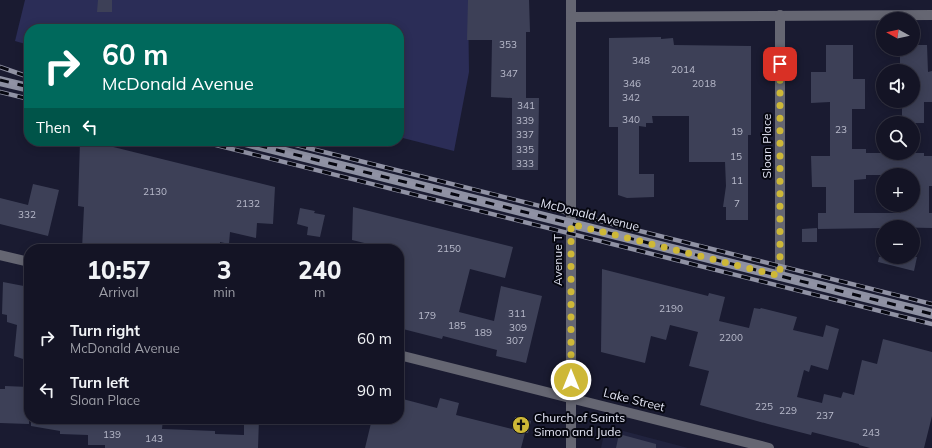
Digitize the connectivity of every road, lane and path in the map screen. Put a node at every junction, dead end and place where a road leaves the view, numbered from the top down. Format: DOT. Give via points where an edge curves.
graph roads {
  1 [pos="571,0"];
  2 [pos="932,15"];
  3 [pos="780,16"];
  4 [pos="571,17"];
  5 [pos="0,81"];
  6 [pos="24,87"];
  7 [pos="261,146"];
  8 [pos="571,224"];
  9 [pos="0,255"];
  10 [pos="24,261"];
  11 [pos="780,276"];
  12 [pos="932,314"];
  13 [pos="404,356"];
  14 [pos="571,398"];
  15 [pos="572,448"];
  16 [pos="770,448"];
  1 -- 4 [label="street, Avenue T"];
  2 -- 3 [label="street"];
  3 -- 4 [label="street"];
  3 -- 11 [label="street, Sloan Place"];
  4 -- 8 [label="street, Avenue T"];
  5 -- 6 [label="main road"];
  7 -- 8 [label="main road, McDonald Avenue"];
  8 -- 11 [label="main road, McDonald Avenue"];
  8 -- 14 [label="street, Avenue T"];
  9 -- 10 [label="street"];
  11 -- 12 [label="main road, McDonald Avenue"];
  13 -- 14 [label="street, Lake Street"];
  14 -- 15 [label="street, Avenue T"];
  14 -- 16 [label="street, Lake Street"];
}
